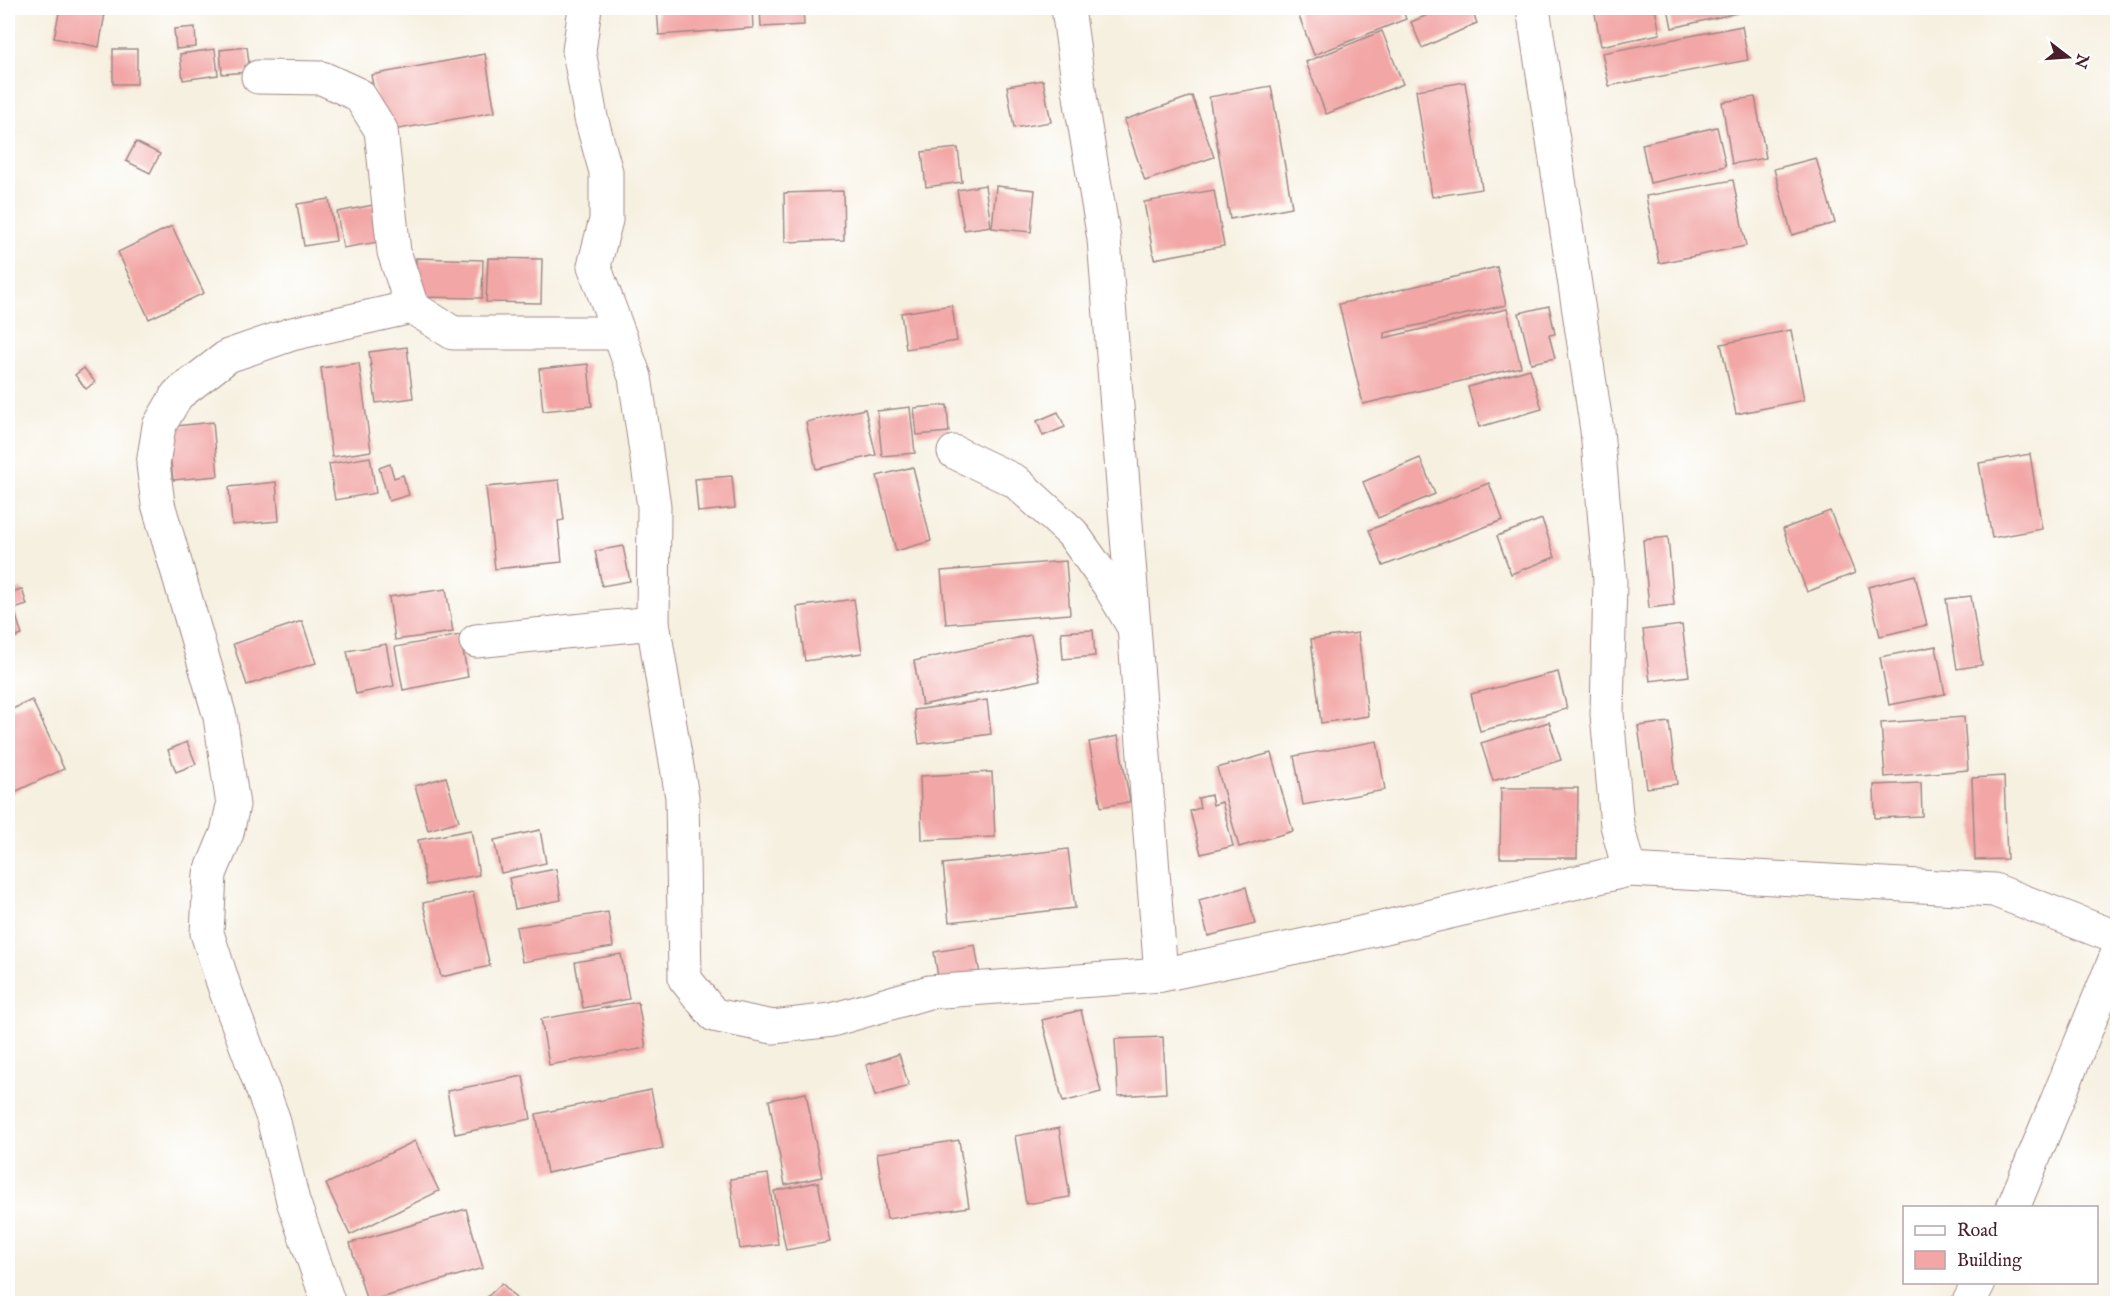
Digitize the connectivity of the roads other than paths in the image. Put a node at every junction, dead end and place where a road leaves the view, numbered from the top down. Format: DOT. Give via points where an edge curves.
graph roads {
  1 [pos="585,8"];
  2 [pos="1068,8"];
  3 [pos="1533,8"];
  4 [pos="258,77"];
  5 [pos="412,307"];
  6 [pos="618,333"];
  7 [pos="954,452"];
  8 [pos="653,623"];
  9 [pos="1135,629"];
  10 [pos="476,641"];
  11 [pos="1629,870"];
  12 [pos="2118,938"];
  13 [pos="2118,952"];
  14 [pos="1161,975"];
  15 [pos="2014,1206"];
  16 [pos="1978,1284"];
  17 [pos="329,1304"];
  18 [pos="1968,1304"];
  1 -- 6 [label="street" via="579,51 606,172 606,220 594,266"];
  2 -- 9 [label="street" via="1104,239"];
  3 -- 11 [label="street" via="1598,430 1610,580 1607,714 1617,825"];
  4 -- 5 [label="street" via="322,78 359,95 381,130 394,252"];
  5 -- 6 [label="street" via="453,333"];
  5 -- 17 [label="street" via="292,334 228,356 177,395 159,426 153,464 158,504 219,717 233,805 227,833 210,874 207,933 273,1118 293,1201"];
  6 -- 8 [label="street" via="635,377 654,506"];
  7 -- 9 [label="street" via="1015,481 1072,533"];
  8 -- 10 [label="street"];
  8 -- 14 [label="street" via="682,797 685,979 714,1015 773,1027 832,1020 929,992"];
  9 -- 14 [label="street"];
  11 -- 12 [label="street" via="1994,890"];
  11 -- 14 [label="street"];
  13 -- 15 [label="street"];
  16 -- 18 [label="street"];
}
